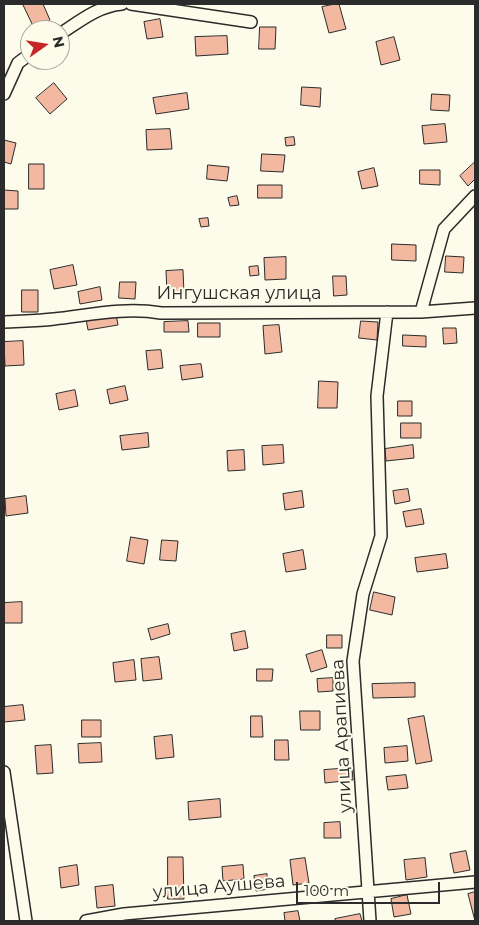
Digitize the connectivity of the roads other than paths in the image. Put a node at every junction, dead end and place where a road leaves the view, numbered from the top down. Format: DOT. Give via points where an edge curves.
graph roads {
  1 [pos="122,4"];
  2 [pos="131,4"];
  3 [pos="251,22"];
  4 [pos="70,27"];
  5 [pos="20,62"];
  6 [pos="4,94"];
  7 [pos="475,196"];
  8 [pos="475,308"];
  9 [pos="388,312"];
  10 [pos="421,312"];
  11 [pos="4,322"];
  12 [pos="4,772"];
  13 [pos="475,882"];
  14 [pos="369,891"];
  15 [pos="26,921"];
  16 [pos="86,921"];
  17 [pos="370,921"];
  1 -- 4 [label="street" via="96,10"];
  2 -- 3 [label="street"];
  5 -- 6 [label="street"];
  7 -- 10 [label="street" via="444,229"];
  8 -- 10 [label="street, Ингушская улица"];
  9 -- 10 [label="street, Ингушская улица"];
  9 -- 11 [label="street, Ингушская улица" via="161,313 118,310 51,320"];
  9 -- 14 [label="street, улица Арапиева" via="377,396 381,536 363,594 353,662"];
  12 -- 15 [label="street"];
  13 -- 14 [label="street, улица Аушева"];
  14 -- 16 [label="street, улица Аушева" via="124,914"];
  14 -- 17 [label="street, улица Арапиева"];
}
